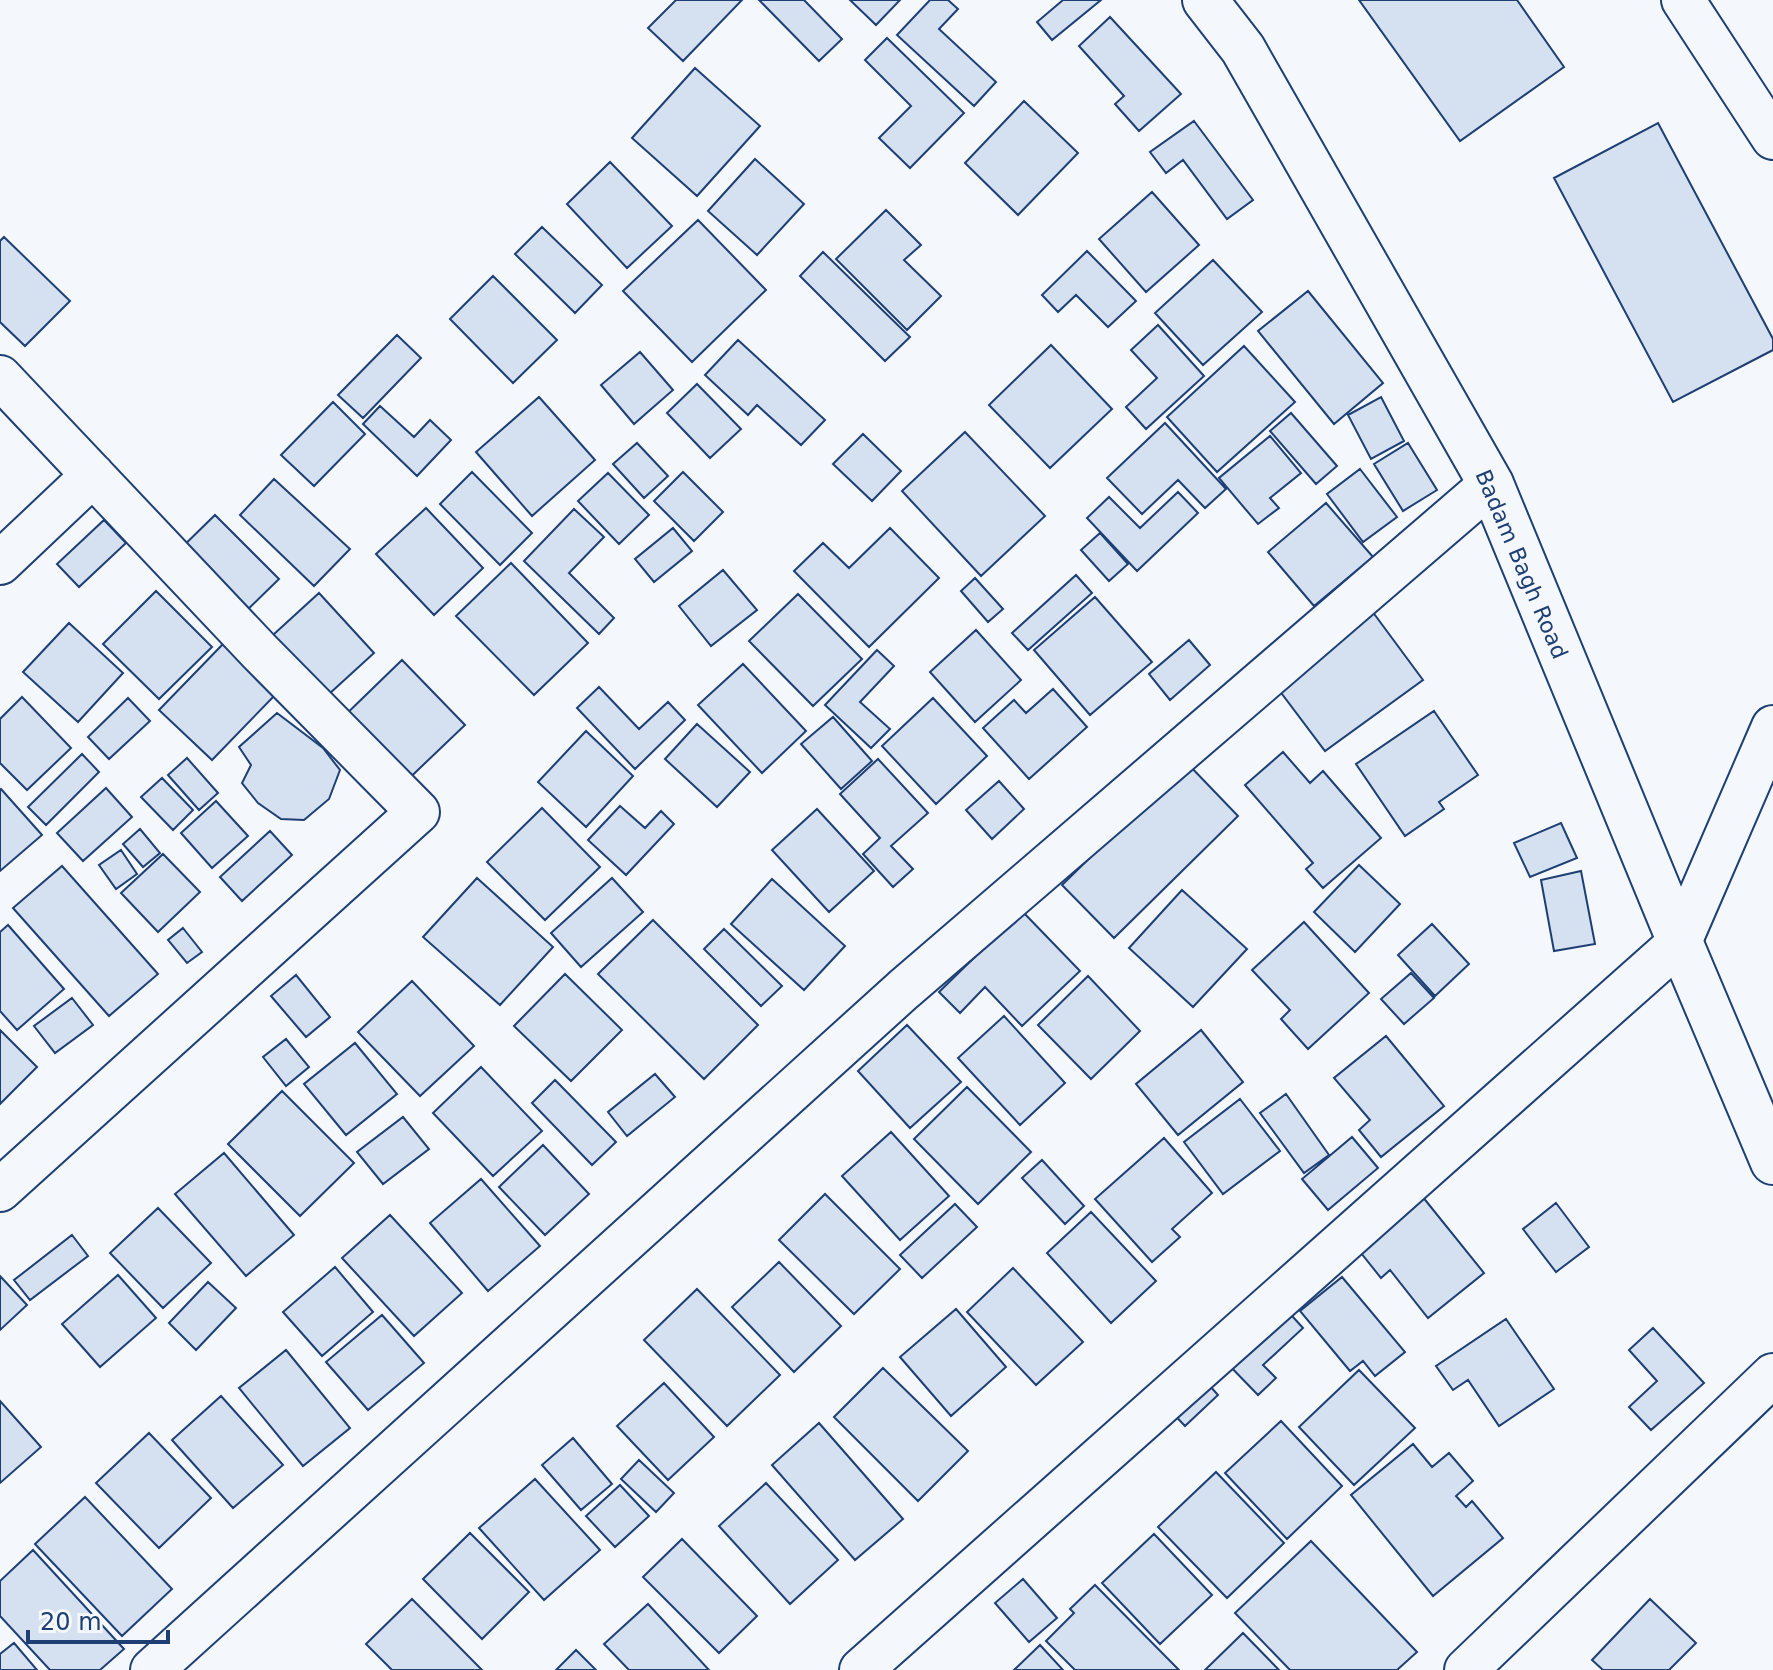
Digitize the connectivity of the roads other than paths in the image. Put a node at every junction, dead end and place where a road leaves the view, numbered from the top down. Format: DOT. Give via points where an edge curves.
graph roads {
  1 [pos="1205,0"];
  2 [pos="1683,0"];
  3 [pos="1773,138"];
  4 [pos="0,377"];
  5 [pos="93,475"];
  6 [pos="1491,484"];
  7 [pos="0,563"];
  8 [pos="1773,727"];
  9 [pos="1680,942"];
  10 [pos="1773,1162"];
  11 [pos="0,1190"];
  12 [pos="1773,1375"];
  13 [pos="152,1670"];
  14 [pos="861,1670"];
  15 [pos="1466,1670"];
  1 -- 6 [label="main road, Badam Bagh Road" via="1243,49"];
  2 -- 3 [label="street"];
  4 -- 5 [label="street"];
  5 -- 7 [label="street"];
  5 -- 11 [label="street" via="418,812"];
  6 -- 9 [label="main road, Badam Bagh Road"];
  6 -- 13 [label="street" via="903,990"];
  8 -- 9 [label="street"];
  9 -- 10 [label="main road, Badam Bagh Road"];
  9 -- 14 [label="street"];
  12 -- 15 [label="street"];
}
